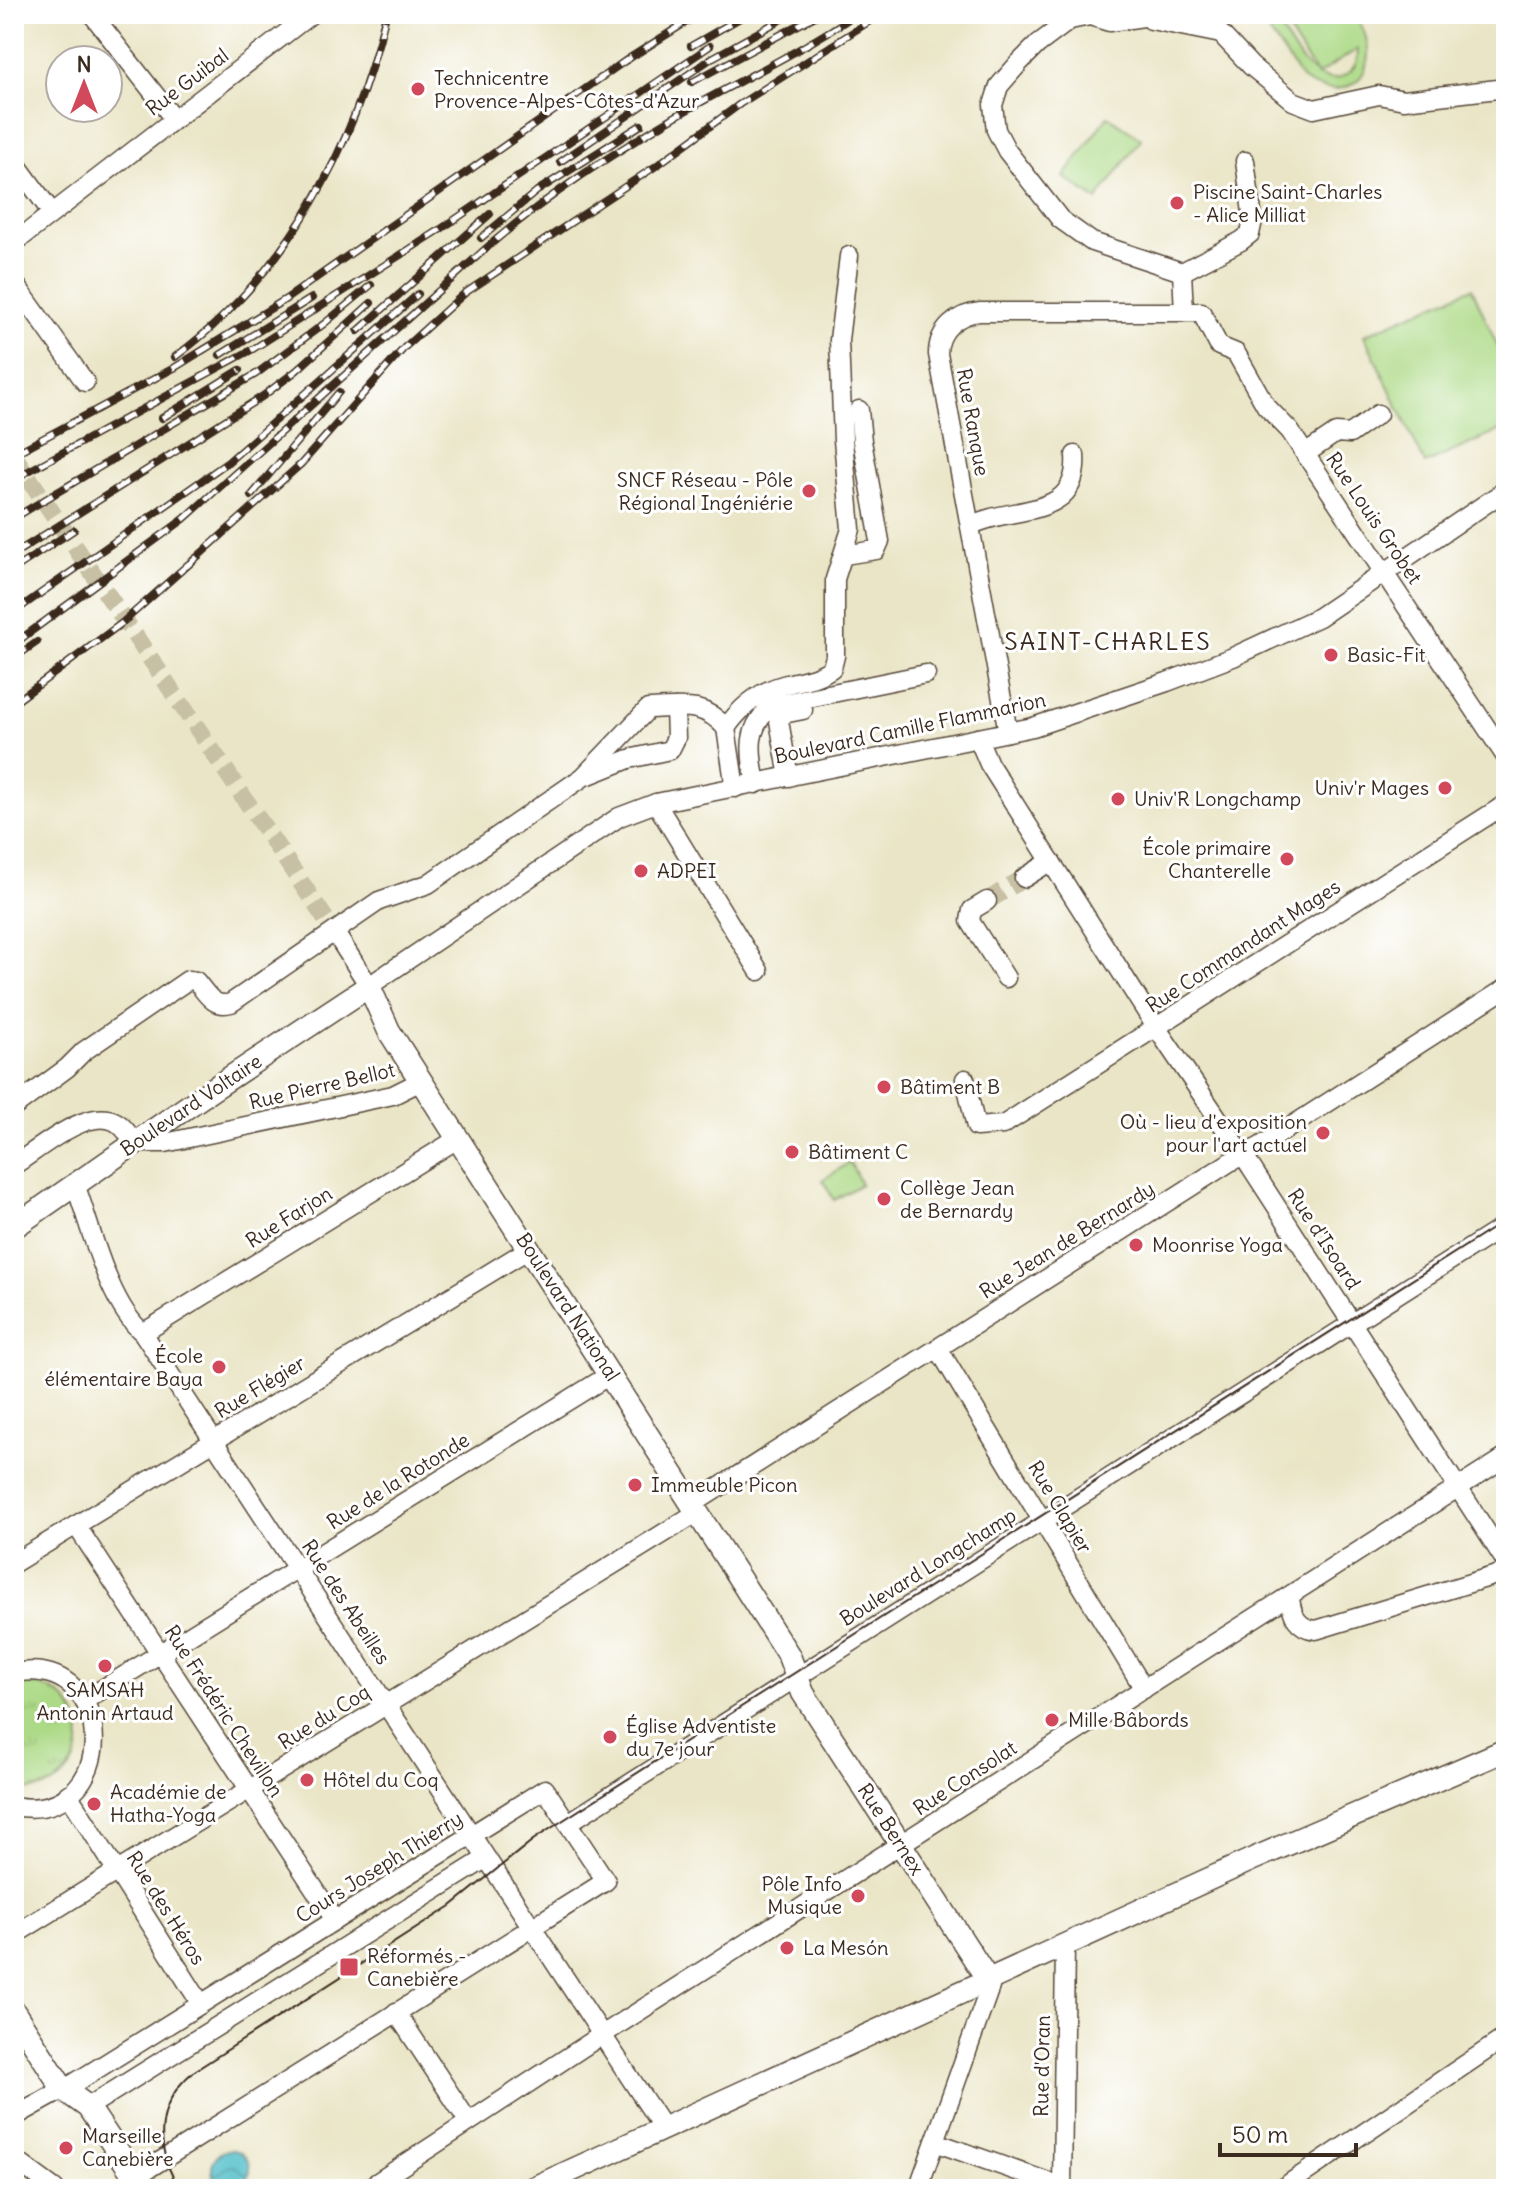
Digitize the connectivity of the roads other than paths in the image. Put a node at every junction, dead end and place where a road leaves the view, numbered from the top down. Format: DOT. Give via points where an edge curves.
graph roads {
  1 [pos="92,14"];
  2 [pos="311,14"];
  3 [pos="1164,14"];
  4 [pos="1140,17"];
  5 [pos="1506,88"];
  6 [pos="174,119"];
  7 [pos="14,161"];
  8 [pos="1245,161"];
  9 [pos="52,213"];
  10 [pos="14,243"];
  11 [pos="849,256"];
  12 [pos="1182,272"];
  13 [pos="14,282"];
  14 [pos="1192,312"];
  15 [pos="85,382"];
  16 [pos="859,410"];
  17 [pos="1378,414"];
  18 [pos="1305,454"];
  19 [pos="1075,455"];
  20 [pos="1506,490"];
  21 [pos="970,526"];
  22 [pos="844,555"];
  23 [pos="1385,572"];
  24 [pos="675,708"];
  25 [pos="726,728"];
  26 [pos="1008,732"];
  27 [pos="978,738"];
  28 [pos="1506,757"];
  29 [pos="583,777"];
  30 [pos="789,777"];
  31 [pos="756,784"];
  32 [pos="735,788"];
  33 [pos="656,803"];
  34 [pos="1506,804"];
  35 [pos="1051,861"];
  36 [pos="1024,878"];
  37 [pos="987,901"];
  38 [pos="339,939"];
  39 [pos="759,971"];
  40 [pos="1006,978"];
  41 [pos="369,986"];
  42 [pos="1506,988"];
  43 [pos="1156,1027"];
  44 [pos="965,1079"];
  45 [pos="421,1081"];
  46 [pos="14,1107"];
  47 [pos="459,1138"];
  48 [pos="135,1143"];
  49 [pos="1243,1155"];
  50 [pos="14,1165"];
  51 [pos="75,1184"];
  52 [pos="1506,1225"];
  53 [pos="14,1227"];
  54 [pos="529,1249"];
  55 [pos="1352,1323"];
  56 [pos="143,1333"];
  57 [pos="938,1348"];
  58 [pos="611,1374"];
  59 [pos="214,1441"];
  60 [pos="1506,1457"];
  61 [pos="1457,1489"];
  62 [pos="696,1508"];
  63 [pos="1042,1520"];
  64 [pos="76,1525"];
  65 [pos="1506,1562"];
  66 [pos="14,1563"];
  67 [pos="299,1569"];
  68 [pos="1506,1572"];
  69 [pos="1290,1598"];
  70 [pos="161,1653"];
  71 [pos="14,1673"];
  72 [pos="798,1676"];
  73 [pos="1144,1689"];
  74 [pos="85,1700"];
  75 [pos="386,1705"];
  76 [pos="1506,1750"];
  77 [pos="249,1790"];
  78 [pos="68,1794"];
  79 [pos="14,1806"];
  80 [pos="572,1820"];
  81 [pos="470,1836"];
  82 [pos="901,1844"];
  83 [pos="485,1859"];
  84 [pos="116,1872"];
  85 [pos="335,1920"];
  86 [pos="531,1929"];
  87 [pos="14,1935"];
  88 [pos="1065,1945"];
  89 [pos="988,1980"];
  90 [pos="201,2004"];
  91 [pos="14,2012"];
  92 [pos="396,2012"];
  93 [pos="602,2035"];
  94 [pos="1506,2037"];
  95 [pos="63,2089"];
  96 [pos="88,2107"];
  97 [pos="14,2117"];
  98 [pos="468,2121"];
  99 [pos="663,2128"];
  100 [pos="935,2142"];
  101 [pos="14,2159"];
  102 [pos="139,2183"];
  103 [pos="1062,2188"];
  104 [pos="55,2189"];
  105 [pos="367,2189"];
  106 [pos="531,2189"];
  107 [pos="918,2189"];
  108 [pos="1281,2189"];
  1 -- 6 [label="street"];
  2 -- 6 [label="street, Rue Guibal"];
  3 -- 4 [label="street"];
  4 -- 5 [label="street" via="1221,34 1293,101 1314,109 1379,95 1404,100"];
  4 -- 12 [label="street" via="1070,20 1038,44 995,94 996,130 1060,219 1092,242"];
  6 -- 9 [label="street, Rue Guibal"];
  7 -- 9 [label="street"];
  8 -- 12 [label="street" via="1250,234"];
  9 -- 10 [label="street, Rue Guibal"];
  11 -- 22 [label="street" via="839,340 851,529"];
  12 -- 14 [label="street"];
  13 -- 15 [label="street"];
  14 -- 18 [label="street, Rue Louis Grobet" via="1219,346 1236,353 1266,406"];
  14 -- 21 [label="street, Rue Ranque" via="980,312 949,325 938,354"];
  16 -- 22 [label="street" via="880,541 876,550"];
  17 -- 18 [label="street" via="1350,434 1336,433"];
  18 -- 23 [label="street, Rue Louis Grobet"];
  19 -- 21 [label="street" via="1070,489 1052,503 985,517"];
  20 -- 23 [label="street, Boulevard Camille Flammarion"];
  21 -- 26 [label="street, Rue Ranque"];
  22 -- 25 [label="street" via="835,579 832,668 750,700"];
  23 -- 26 [label="street, Boulevard Camille Flammarion" via="1319,617 1233,657"];
  23 -- 28 [label="street, Rue Louis Grobet"];
  24 -- 25 [label="street" via="702,709"];
  24 -- 29 [label="street" via="648,709"];
  24 -- 29 [label="street" via="676,738 670,750"];
  25 -- 32 [label="street"];
  26 -- 27 [label="street, Boulevard Camille Flammarion"];
  27 -- 30 [label="street, Boulevard Camille Flammarion"];
  27 -- 35 [label="street, Rue d'Isoard"];
  29 -- 46 [label="street" via="428,884 379,901 231,1003 213,1002 196,981 188,980"];
  30 -- 31 [label="street, Boulevard Camille Flammarion"];
  30 -- 31 [label="street" via="779,721 783,714 928,679 774,705 750,738"];
  31 -- 32 [label="street, Boulevard Camille Flammarion"];
  32 -- 33 [label="street, Boulevard Camille Flammarion"];
  33 -- 39 [label="street"];
  33 -- 41 [label="street, Boulevard Camille Flammarion" via="619,817"];
  34 -- 43 [label="street, Rue Commandant Mages"];
  35 -- 36 [label="street"];
  35 -- 43 [label="street, Rue d'Isoard"];
  37 -- 40 [label="street" via="972,910 970,921"];
  38 -- 41 [label="street, Boulevard National"];
  41 -- 45 [label="main road, Boulevard National" via="385,1024"];
  41 -- 48 [label="main road, Boulevard Voltaire"];
  42 -- 49 [label="street, Rue Jean de Bernardy"];
  43 -- 44 [label="street, Rue Commandant Mages" via="1003,1125 976,1127"];
  43 -- 49 [label="street, Rue d'Isoard"];
  45 -- 47 [label="main road, Boulevard National"];
  45 -- 48 [label="street, Rue Pierre Bellot" via="393,1095 165,1143"];
  47 -- 54 [label="main road, Boulevard National"];
  47 -- 56 [label="street, Rue Farjon"];
  48 -- 50 [label="street" via="122,1125 90,1119"];
  48 -- 51 [label="main road, Boulevard Voltaire"];
  49 -- 55 [label="street, Rue d'Isoard"];
  49 -- 57 [label="street, Rue Jean de Bernardy"];
  51 -- 53 [label="main road, Boulevard Voltaire"];
  51 -- 56 [label="street, Rue des Abeilles" via="115,1294"];
  52 -- 55 [label="street, Boulevard Longchamp"];
  54 -- 58 [label="main road, Boulevard National"];
  54 -- 59 [label="street, Rue Flégier"];
  55 -- 61 [label="street, Rue d'Isoard"];
  55 -- 63 [label="street, Boulevard Longchamp"];
  56 -- 59 [label="street, Rue des Abeilles"];
  57 -- 62 [label="street, Rue Jean de Bernardy"];
  57 -- 63 [label="street, Rue Clapier"];
  58 -- 62 [label="main road, Boulevard National"];
  58 -- 67 [label="street, Rue de la Rotonde"];
  59 -- 64 [label="street, Rue Flégier"];
  59 -- 67 [label="street, Rue des Abeilles"];
  60 -- 61 [label="street, Rue Consolat"];
  61 -- 65 [label="street, Rue d'Isoard"];
  61 -- 69 [label="street, Rue Consolat"];
  62 -- 72 [label="main road, Boulevard National"];
  62 -- 75 [label="street, Rue du Coq"];
  63 -- 72 [label="street, Boulevard Longchamp"];
  63 -- 73 [label="street, Rue Clapier"];
  64 -- 66 [label="street, Rue Flégier"];
  64 -- 70 [label="street, Rue Frédéric Chevillon"];
  67 -- 70 [label="street, Rue de la Rotonde"];
  67 -- 75 [label="street, Rue des Abeilles"];
  68 -- 69 [label="street" via="1316,1630 1302,1627"];
  69 -- 73 [label="street, Rue Consolat"];
  70 -- 74 [label="street, Rue de la Rotonde"];
  70 -- 77 [label="street, Rue Frédéric Chevillon"];
  71 -- 74 [label="street" via="50,1675"];
  72 -- 80 [label="street, Boulevard Longchamp"];
  72 -- 82 [label="main road, Rue Bernex" via="803,1693"];
  73 -- 82 [label="street, Rue Consolat"];
  74 -- 78 [label="street" via="94,1724 95,1750 87,1774"];
  75 -- 77 [label="street, Rue du Coq"];
  75 -- 81 [label="street, Rue des Abeilles"];
  76 -- 88 [label="main road"];
  77 -- 84 [label="street, Rue du Coq"];
  77 -- 85 [label="street, Rue Frédéric Chevillon"];
  78 -- 79 [label="street" via="34,1808"];
  78 -- 84 [label="street, Rue des Héros"];
  80 -- 81 [label="street, Cours Joseph Thierry" via="545,1789"];
  80 -- 86 [label="street, Cours Joseph Thierry" via="606,1881"];
  81 -- 83 [label="street, Rue des Abeilles"];
  81 -- 85 [label="street, Cours Joseph Thierry"];
  82 -- 89 [label="main road, Rue Bernex"];
  82 -- 93 [label="street, Rue Consolat"];
  83 -- 86 [label="street, Rue des Abeilles"];
  83 -- 96 [label="street"];
  84 -- 87 [label="street, Rue du Coq"];
  84 -- 90 [label="street, Rue des Héros"];
  85 -- 90 [label="street, Cours Joseph Thierry"];
  86 -- 92 [label="street, Cours Joseph Thierry"];
  86 -- 93 [label="street, Rue des Abeilles"];
  88 -- 89 [label="main road"];
  88 -- 103 [label="street, Rue d'Oran"];
  89 -- 99 [label="main road"];
  89 -- 100 [label="street" via="990,1987"];
  90 -- 95 [label="street, Cours Joseph Thierry"];
  91 -- 95 [label="main road"];
  92 -- 98 [label="street"];
  92 -- 102 [label="street, Cours Joseph Thierry"];
  93 -- 98 [label="street, Rue Consolat"];
  93 -- 99 [label="street, Rue des Abeilles"];
  94 -- 108 [label="street"];
  95 -- 96 [label="main road"];
  95 -- 97 [label="street, Cours Joseph Thierry"];
  96 -- 102 [label="main road"];
  98 -- 105 [label="street, Rue Consolat"];
  99 -- 106 [label="main road"];
  100 -- 103 [label="street"];
  100 -- 107 [label="street"];
  101 -- 104 [label="street"];
}
